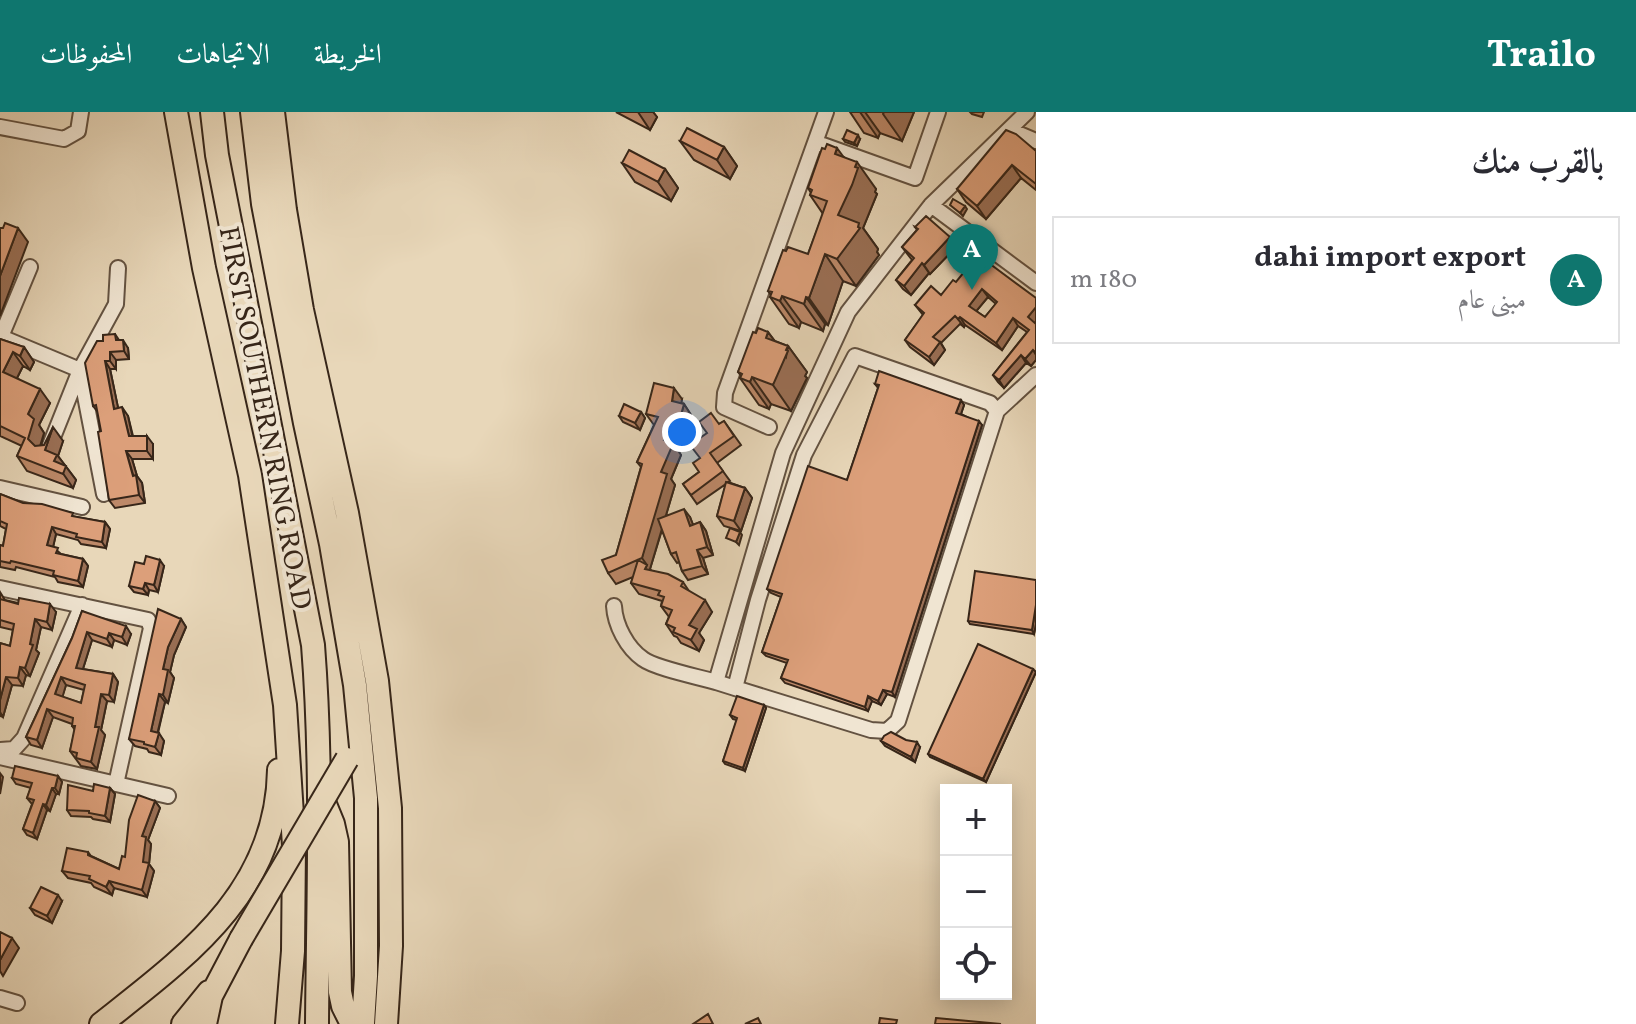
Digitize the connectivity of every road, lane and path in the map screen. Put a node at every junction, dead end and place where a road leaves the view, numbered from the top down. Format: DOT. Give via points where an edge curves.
graph roads {
  1 [pos="81,112"];
  2 [pos="176,112"];
  3 [pos="212,112"];
  4 [pos="252,112"];
  5 [pos="273,112"];
  6 [pos="826,112"];
  7 [pos="938,112"];
  8 [pos="1027,112"];
  9 [pos="0,127"];
  10 [pos="1010,130"];
  11 [pos="1036,141"];
  12 [pos="815,142"];
  13 [pos="931,205"];
  14 [pos="30,267"];
  15 [pos="118,268"];
  16 [pos="1036,283"];
  17 [pos="0,338"];
  18 [pos="80,370"];
  19 [pos="1036,375"];
  20 [pos="997,411"];
  21 [pos="769,427"];
  22 [pos="48,451"];
  23 [pos="0,488"];
  24 [pos="104,494"];
  25 [pos="82,507"];
  26 [pos="0,588"];
  27 [pos="82,605"];
  28 [pos="614,606"];
  29 [pos="716,682"];
  30 [pos="355,685"];
  31 [pos="735,688"];
  32 [pos="285,705"];
  33 [pos="0,750"];
  34 [pos="0,757"];
  35 [pos="116,784"];
  36 [pos="320,794"];
  37 [pos="168,796"];
  38 [pos="217,982"];
  39 [pos="0,998"];
  40 [pos="17,1003"];
  41 [pos="101,1024"];
  42 [pos="183,1024"];
  43 [pos="205,1024"];
  44 [pos="287,1024"];
  45 [pos="317,1024"];
  46 [pos="352,1024"];
  47 [pos="363,1024"];
  48 [pos="386,1024"];
  1 -- 9 [label="street" via="78,131 69,138"];
  2 -- 32 [label="highway, FIRST SOUTHERN RING ROAD" via="250,475"];
  3 -- 36 [label="highway, FIRST SOUTHERN RING ROAD" via="313,645"];
  4 -- 30 [label="highway" via="263,204"];
  5 -- 48 [label="highway" via="304,323 367,618 384,744 391,873"];
  6 -- 12 [label="street"];
  7 -- 12 [label="street" via="915,178"];
  8 -- 10 [label="street"];
  10 -- 11 [label="street"];
  10 -- 13 [label="street"];
  12 -- 21 [label="street" via="725,393 724,407"];
  13 -- 16 [label="street"];
  13 -- 29 [label="street" via="848,312 783,453"];
  14 -- 17 [label="street"];
  15 -- 18 [label="street" via="116,304"];
  17 -- 18 [label="street"];
  18 -- 22 [label="street"];
  18 -- 24 [label="street"];
  19 -- 20 [label="street"];
  20 -- 31 [label="street" via="898,721 887,731 871,730"];
  20 -- 31 [label="street" via="990,403 855,356 804,455"];
  23 -- 25 [label="street"];
  26 -- 27 [label="street"];
  27 -- 33 [label="street" via="24,738 14,749"];
  27 -- 35 [label="street" via="148,620 151,628"];
  28 -- 29 [label="street" via="623,636 644,660"];
  29 -- 31 [label="street"];
  30 -- 38 [label="highway, bridge" via="347,759"];
  30 -- 47 [label="highway" via="366,798"];
  32 -- 41 [label="highway" via="275,806 261,853 241,893 202,941"];
  32 -- 44 [label="highway, FIRST SOUTHERN RING ROAD" via="294,846"];
  34 -- 35 [label="street"];
  35 -- 37 [label="street"];
  36 -- 45 [label="highway, FIRST SOUTHERN RING ROAD"];
  36 -- 46 [label="highway" via="337,842 340,992"];
  38 -- 42 [label="highway"];
  38 -- 43 [label="highway"];
  39 -- 40 [label="street"];
}
